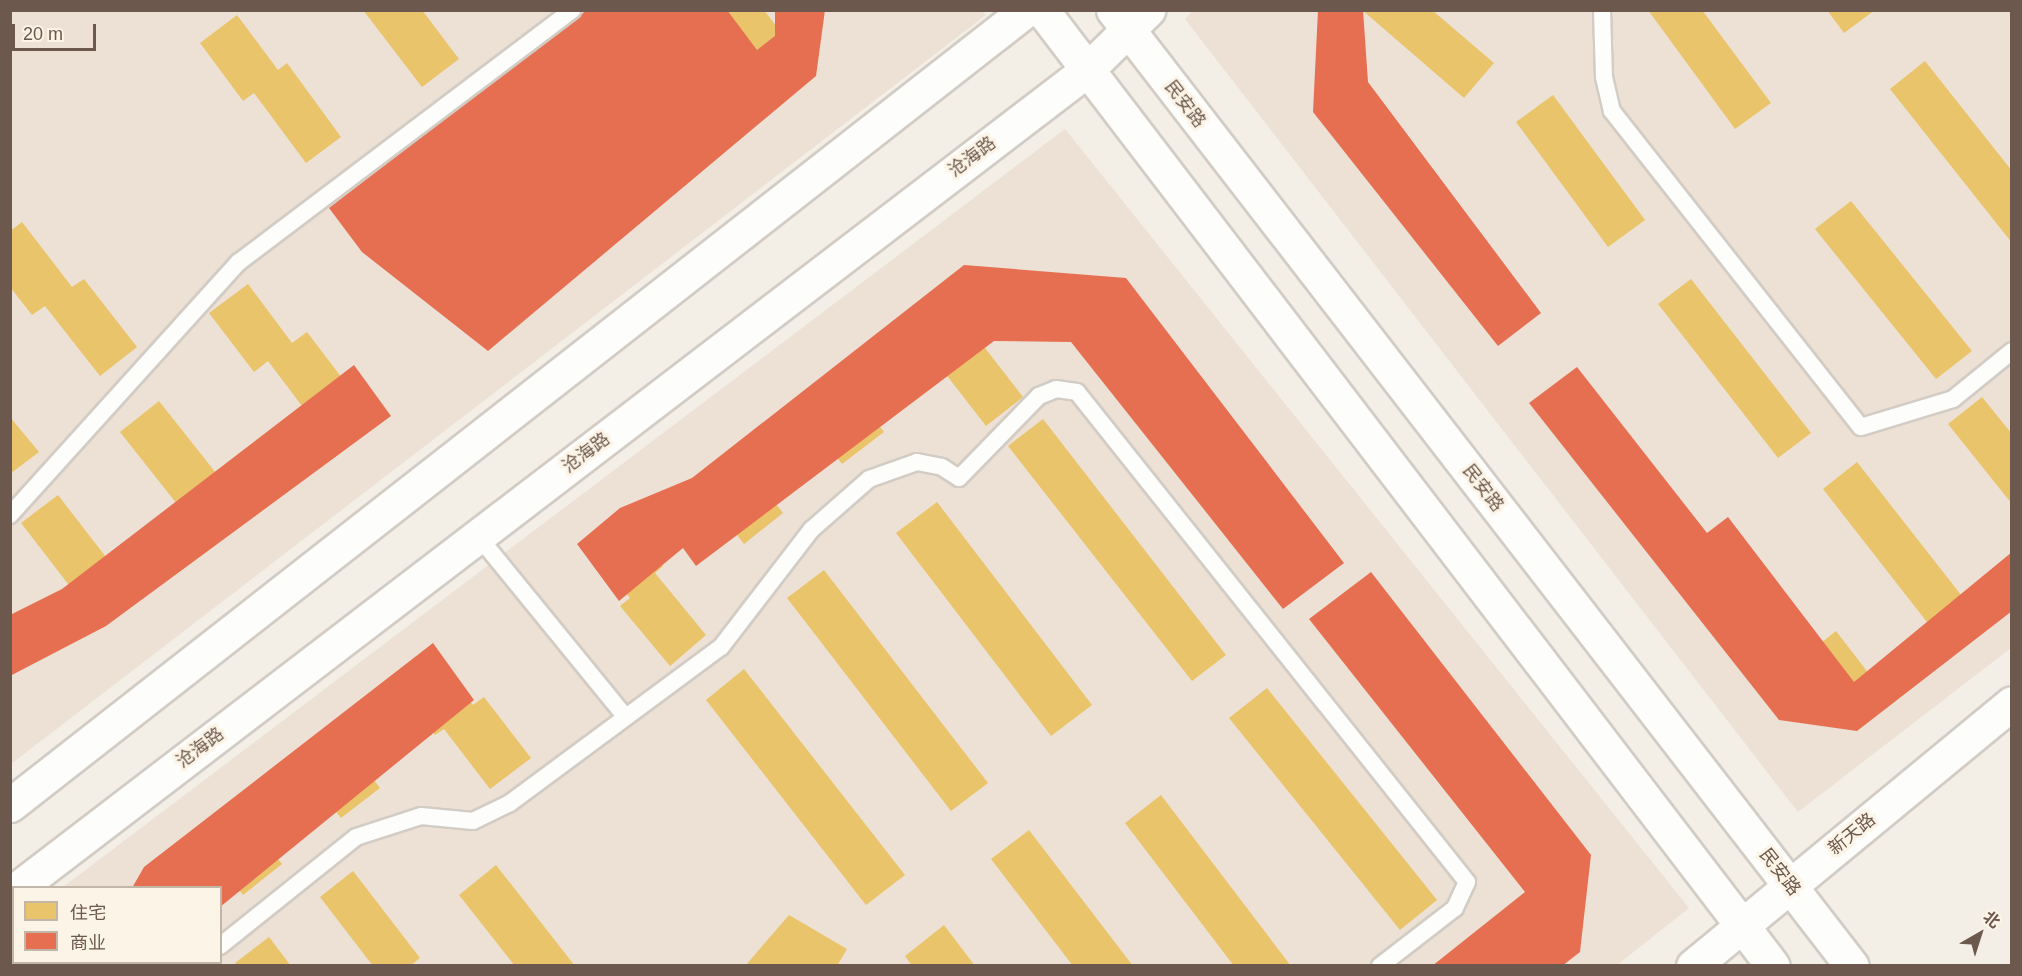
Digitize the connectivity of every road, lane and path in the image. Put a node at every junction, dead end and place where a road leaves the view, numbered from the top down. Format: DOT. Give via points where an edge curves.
graph roads {
  1 [pos="572,10"];
  2 [pos="1026,10"];
  3 [pos="1042,10"];
  4 [pos="1602,10"];
  5 [pos="1130,18"];
  6 [pos="1087,70"];
  7 [pos="2012,351"];
  8 [pos="10,514"];
  9 [pos="478,536"];
  10 [pos="2012,703"];
  11 [pos="624,716"];
  12 [pos="10,805"];
  13 [pos="1790,885"];
  14 [pos="21,886"];
  15 [pos="1743,927"];
  16 [pos="222,944"];
  17 [pos="1380,966"];
  18 [pos="1693,966"];
  19 [pos="1773,966"];
  20 [pos="1852,966"];
  1 -- 8 [label="lane" via="239,262"];
  2 -- 12 [label="main road"];
  3 -- 6 [label="main road"];
  4 -- 7 [label="lane" via="1604,77 1612,111 1861,427 1953,399"];
  5 -- 6 [label="main road, 沧海路"];
  5 -- 13 [label="main road, 民安路"];
  6 -- 9 [label="main road, 沧海路"];
  6 -- 15 [label="main road"];
  9 -- 11 [label="lane"];
  9 -- 14 [label="main road, 沧海路"];
  10 -- 13 [label="main road, 新天路"];
  11 -- 16 [label="lane" via="510,803 473,821 421,816 356,837"];
  11 -- 17 [label="lane" via="721,647 811,530 869,479 917,462 942,467 959,478 1039,396 1056,389 1077,392 1467,882 1455,908"];
  13 -- 15 [label="main road, 新天路"];
  13 -- 20 [label="main road, 民安路"];
  15 -- 18 [label="main road, 新天路"];
  15 -- 19 [label="main road"];
}
